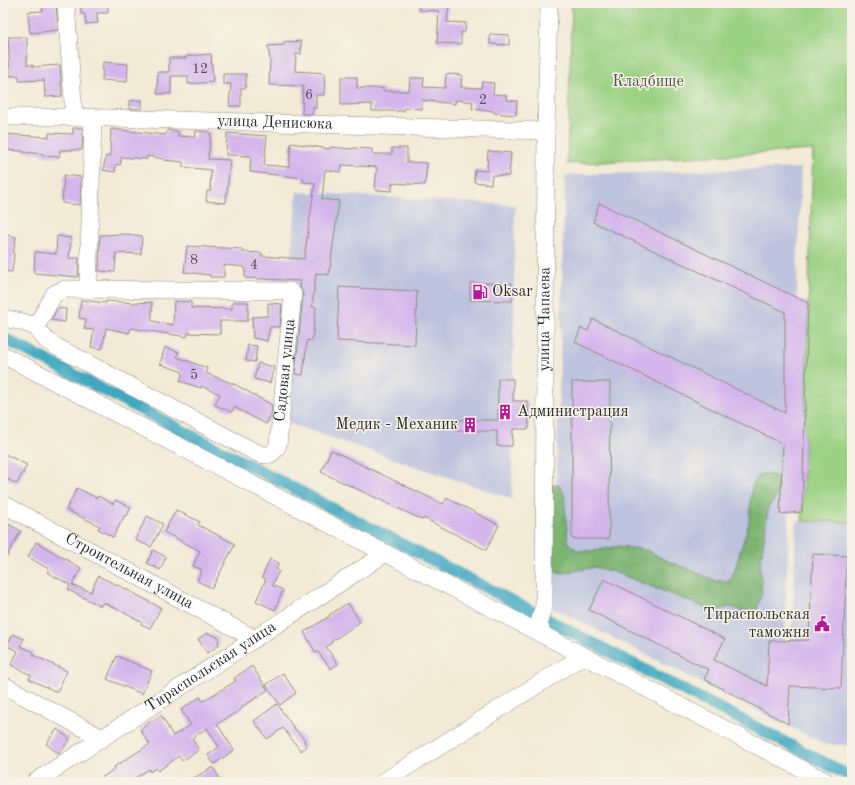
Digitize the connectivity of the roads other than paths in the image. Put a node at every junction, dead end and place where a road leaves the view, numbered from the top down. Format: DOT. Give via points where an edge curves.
graph roads {
  1 [pos="66,3"];
  2 [pos="549,3"];
  3 [pos="3,117"];
  4 [pos="74,117"];
  5 [pos="93,118"];
  6 [pos="546,131"];
  7 [pos="88,290"];
  8 [pos="3,318"];
  9 [pos="36,327"];
  10 [pos="3,355"];
  11 [pos="3,504"];
  12 [pos="386,553"];
  13 [pos="542,620"];
  14 [pos="255,638"];
  15 [pos="584,656"];
  16 [pos="3,686"];
  17 [pos="102,738"];
  18 [pos="35,782"];
  19 [pos="383,782"];
  20 [pos="827,782"];
  1 -- 4 [label="street"];
  2 -- 6 [label="street, улица Чапаева"];
  3 -- 4 [label="street, улица Денисюка"];
  4 -- 5 [label="street, улица Денисюка"];
  5 -- 6 [label="street, улица Денисюка"];
  5 -- 7 [label="street"];
  6 -- 13 [label="street, улица Чапаева"];
  7 -- 9 [label="street, Садовая улица" via="65,289 54,294"];
  7 -- 9 [label="street, Садовая улица" via="287,290 293,294 278,445 274,451 269,455 255,452 58,347 46,340"];
  8 -- 9 [label="street"];
  10 -- 12 [label="street"];
  11 -- 14 [label="street, Строительная улица"];
  12 -- 13 [label="street"];
  12 -- 14 [label="street, Тираспольская улица"];
  13 -- 15 [label="street"];
  14 -- 17 [label="street, Тираспольская улица"];
  15 -- 19 [label="street"];
  15 -- 20 [label="street"];
  16 -- 17 [label="street"];
  17 -- 18 [label="street, Тираспольская улица"];
}
